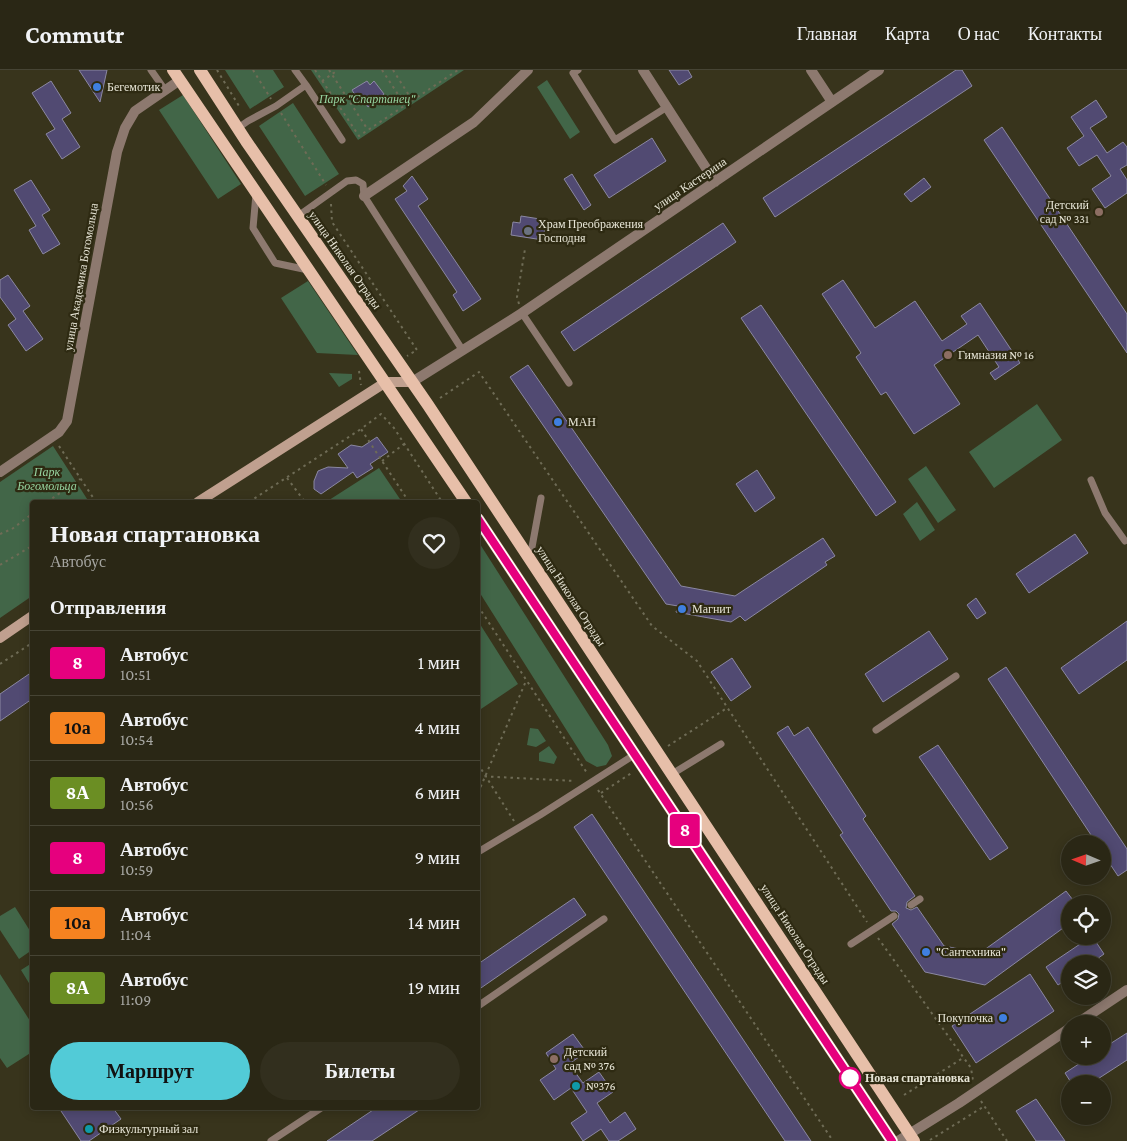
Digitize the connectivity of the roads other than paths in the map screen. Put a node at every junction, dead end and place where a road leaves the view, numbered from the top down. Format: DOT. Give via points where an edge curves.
graph roads {
  1 [pos="151,70"];
  2 [pos="200,70"];
  3 [pos="295,70"];
  4 [pos="528,70"];
  5 [pos="578,70"];
  6 [pos="643,70"];
  7 [pos="811,70"];
  8 [pos="879,70"];
  9 [pos="176,75"];
  10 [pos="306,85"];
  11 [pos="164,90"];
  12 [pos="832,102"];
  13 [pos="667,107"];
  14 [pos="238,128"];
  15 [pos="342,140"];
  16 [pos="715,182"];
  17 [pos="256,191"];
  18 [pos="364,196"];
  19 [pos="298,216"];
  20 [pos="310,271"];
  21 [pos="522,313"];
  22 [pos="463,351"];
  23 [pos="386,382"];
  24 [pos="412,382"];
  25 [pos="569,383"];
  26 [pos="0,472"];
  27 [pos="1091,480"];
  28 [pos="541,498"];
  29 [pos="201,500"];
  30 [pos="465,500"];
  31 [pos="480,522"];
  32 [pos="1125,540"];
  33 [pos="530,558"];
  34 [pos="30,617"];
  35 [pos="0,638"];
  36 [pos="956,676"];
  37 [pos="876,730"];
  38 [pos="721,744"];
  39 [pos="634,755"];
  40 [pos="672,774"];
  41 [pos="480,851"];
  42 [pos="920,899"];
  43 [pos="912,905"];
  44 [pos="894,916"];
  45 [pos="604,919"];
  46 [pos="851,944"];
  47 [pos="1127,990"];
  48 [pos="480,1005"];
  49 [pos="1090,1015"];
  50 [pos="1061,1034"];
  51 [pos="319,1110"];
  52 [pos="912,1138"];
  53 [pos="271,1141"];
  54 [pos="892,1141"];
  55 [pos="898,1141"];
  1 -- 11 [label="lane"];
  2 -- 14 [label="main road, улица Николая Отрады"];
  3 -- 10 [label="lane"];
  4 -- 18 [label="street" via="474,122"];
  5 -- 13 [label="lane" via="574,73 615,140"];
  6 -- 13 [label="street"];
  7 -- 12 [label="street"];
  8 -- 12 [label="street, улица Кастерина"];
  9 -- 11 [label="street, улица Академика Богомольца"];
  9 -- 17 [label="main road"];
  10 -- 14 [label="lane"];
  10 -- 15 [label="lane"];
  11 -- 26 [label="street, улица Академика Богомольца" via="135,111 117,152 67,421 59,432"];
  12 -- 16 [label="street, улица Кастерина"];
  13 -- 16 [label="street"];
  14 -- 19 [label="main road, улица Николая Отрады"];
  16 -- 21 [label="street, улица Кастерина"];
  17 -- 20 [label="main road"];
  17 -- 20 [label="lane" via="253,228 275,263"];
  18 -- 19 [label="lane" via="363,184 347,180"];
  18 -- 22 [label="lane"];
  19 -- 24 [label="main road, улица Николая Отрады"];
  20 -- 23 [label="main road"];
  21 -- 22 [label="street, улица Кастерина"];
  21 -- 25 [label="lane"];
  22 -- 24 [label="street, улица Кастерина"];
  23 -- 24 [label="street"];
  23 -- 29 [label="street"];
  23 -- 30 [label="main road"];
  24 -- 33 [label="main road, улица Николая Отрады"];
  27 -- 32 [label="lane" via="1105,513"];
  28 -- 33 [label="lane"];
  31 -- 39 [label="main road"];
  33 -- 40 [label="main road, улица Николая Отрады"];
  34 -- 35 [label="street"];
  36 -- 37 [label="lane"];
  38 -- 40 [label="lane"];
  39 -- 41 [label="lane"];
  39 -- 54 [label="main road"];
  40 -- 52 [label="main road, улица Николая Отрады"];
  42 -- 43 [label="lane"];
  44 -- 46 [label="lane"];
  45 -- 48 [label="lane"];
  47 -- 49 [label="street"];
  50 -- 52 [label="street"];
  51 -- 53 [label="lane"];
  52 -- 55 [label="street"];
}
